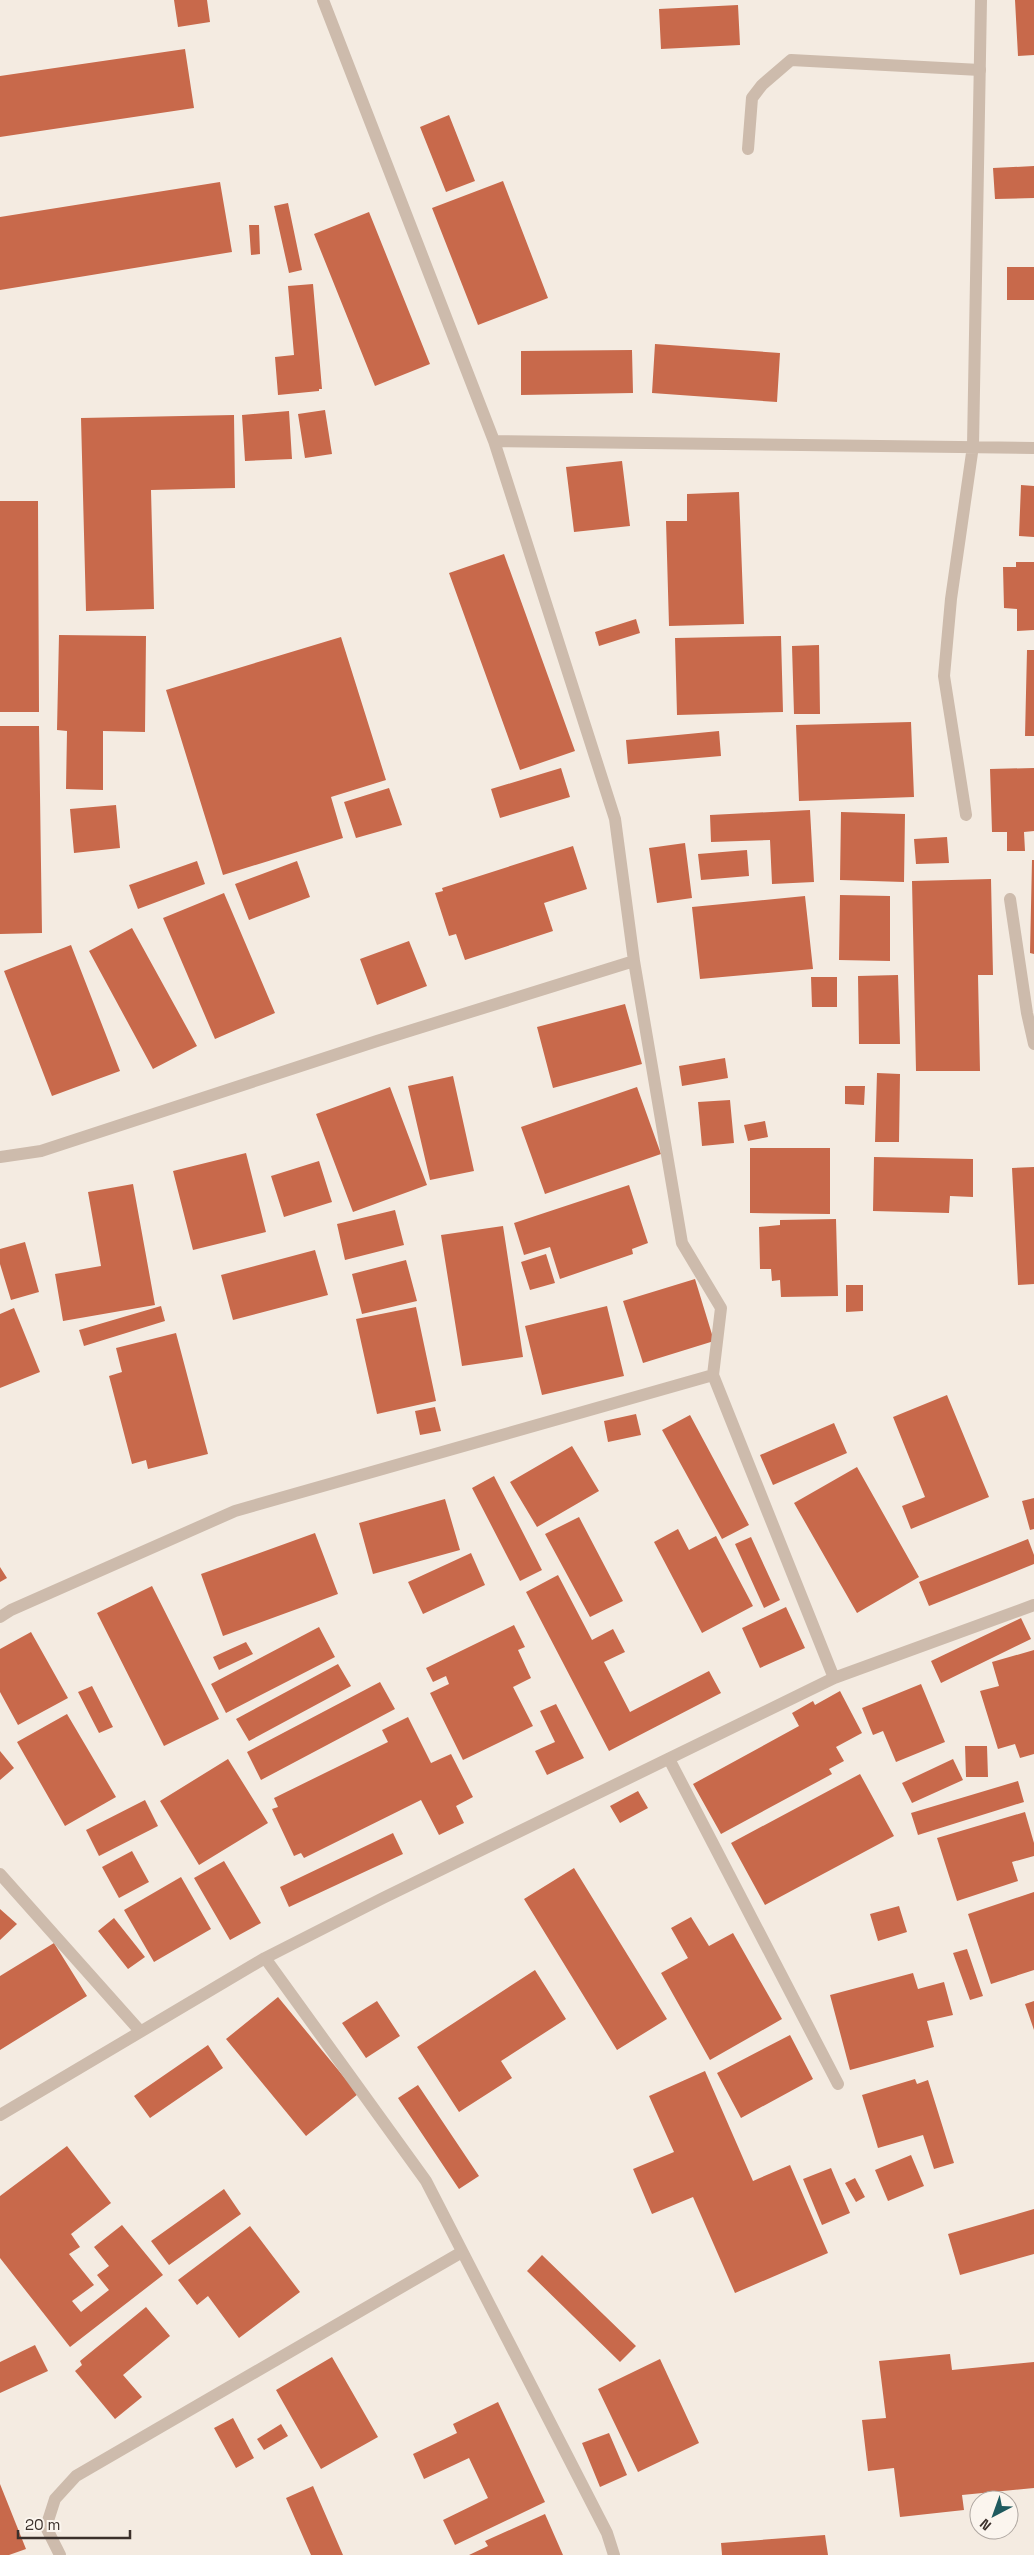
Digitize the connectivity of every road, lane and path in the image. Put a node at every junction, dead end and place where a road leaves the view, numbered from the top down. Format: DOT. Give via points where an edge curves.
graph roads {
  1 [pos="323,0"];
  2 [pos="981,0"];
  3 [pos="980,70"];
  4 [pos="748,150"];
  5 [pos="494,441"];
  6 [pos="974,446"];
  7 [pos="1034,448"];
  8 [pos="966,815"];
  9 [pos="1010,899"];
  10 [pos="634,961"];
  11 [pos="1034,1044"];
  12 [pos="0,1157"];
  13 [pos="713,1375"];
  14 [pos="1034,1605"];
  15 [pos="0,1617"];
  16 [pos="834,1678"];
  17 [pos="669,1759"];
  18 [pos="0,1874"];
  19 [pos="265,1958"];
  20 [pos="140,2031"];
  21 [pos="838,2084"];
  22 [pos="0,2115"];
  23 [pos="462,2252"];
  24 [pos="60,2555"];
  25 [pos="614,2555"];
  1 -- 5 [label="street"];
  2 -- 3 [label="street"];
  3 -- 4 [label="street" via="791,60 752,98"];
  3 -- 6 [label="street"];
  5 -- 6 [label="street"];
  5 -- 10 [label="street" via="615,819"];
  6 -- 7 [label="street"];
  6 -- 8 [label="street" via="951,599 944,676"];
  9 -- 11 [label="street"];
  10 -- 12 [label="street" via="41,1151"];
  10 -- 13 [label="street" via="682,1243 721,1308"];
  13 -- 15 [label="street" via="235,1511"];
  13 -- 16 [label="street"];
  14 -- 16 [label="street"];
  16 -- 17 [label="street"];
  17 -- 19 [label="street"];
  17 -- 21 [label="street"];
  18 -- 20 [label="street"];
  19 -- 20 [label="street"];
  19 -- 23 [label="street" via="426,2181"];
  20 -- 22 [label="street"];
  23 -- 24 [label="street" via="76,2476 55,2499 46,2527"];
  23 -- 25 [label="street" via="607,2533"];
}
